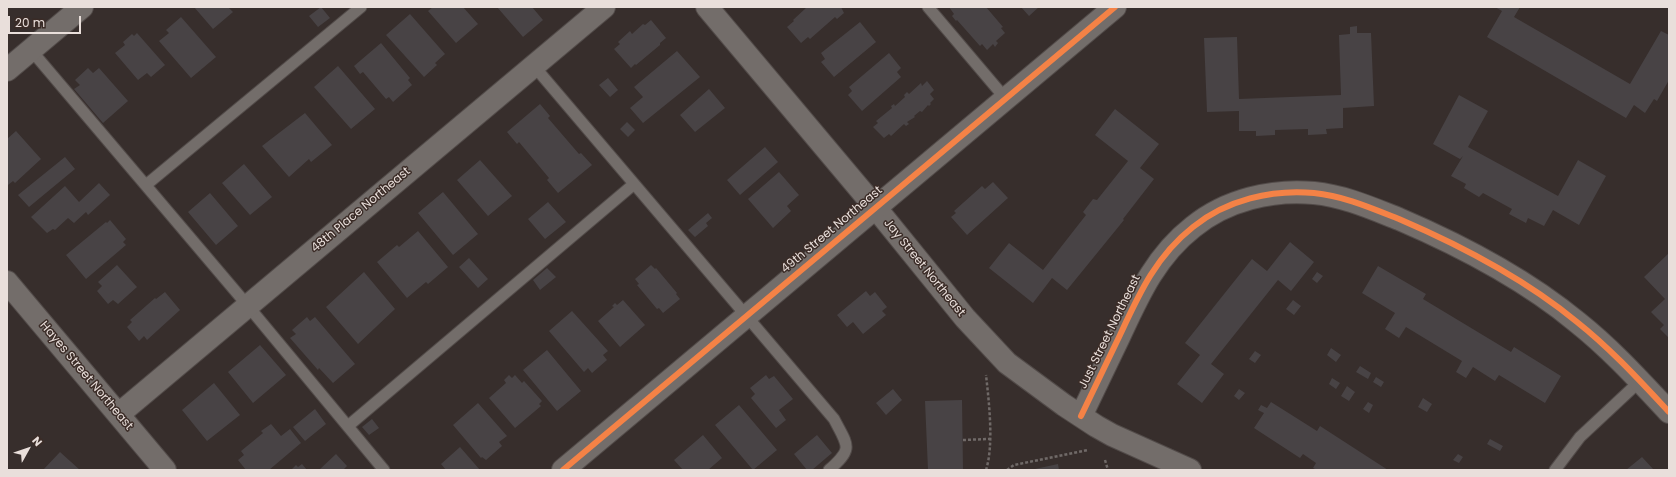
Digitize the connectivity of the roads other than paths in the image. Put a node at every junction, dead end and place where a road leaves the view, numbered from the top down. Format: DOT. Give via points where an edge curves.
graph roads {
  1 [pos="82,7"];
  2 [pos="361,7"];
  3 [pos="604,7"];
  4 [pos="707,7"];
  5 [pos="928,7"];
  6 [pos="1115,7"];
  7 [pos="31,50"];
  8 [pos="534,66"];
  9 [pos="7,70"];
  10 [pos="1005,98"];
  11 [pos="634,184"];
  12 [pos="146,185"];
  13 [pos="875,208"];
  14 [pos="7,282"];
  15 [pos="248,306"];
  16 [pos="746,316"];
  17 [pos="1640,381"];
  18 [pos="1669,412"];
  19 [pos="119,414"];
  20 [pos="1081,416"];
  21 [pos="348,426"];
  22 [pos="165,470"];
  23 [pos="384,470"];
  24 [pos="563,470"];
  25 [pos="829,470"];
  26 [pos="1190,470"];
  27 [pos="1555,470"];
  1 -- 7 [label="street"];
  2 -- 12 [label="lane"];
  3 -- 8 [label="street, 48th Place Northeast"];
  4 -- 13 [label="street, Jay Street Northeast"];
  5 -- 10 [label="lane"];
  6 -- 10 [label="street, 49th Street Northeast"];
  7 -- 9 [label="street"];
  7 -- 12 [label="lane"];
  8 -- 11 [label="lane"];
  8 -- 15 [label="street, 48th Place Northeast"];
  10 -- 13 [label="street, 49th Street Northeast"];
  11 -- 16 [label="lane"];
  11 -- 21 [label="lane"];
  12 -- 15 [label="lane"];
  13 -- 16 [label="street, 49th Street Northeast"];
  13 -- 20 [label="street, Jay Street Northeast" via="965,318 1007,363"];
  14 -- 19 [label="street, Hayes Street Northeast"];
  15 -- 19 [label="street, 48th Place Northeast"];
  15 -- 21 [label="lane"];
  16 -- 24 [label="street, 49th Street Northeast"];
  16 -- 25 [label="lane" via="834,419 846,441 843,457"];
  17 -- 18 [label="street, Just Street Northeast"];
  17 -- 20 [label="street, Just Street Northeast" via="1594,337 1557,307 1528,287 1437,235 1361,203 1329,195 1281,192 1250,198 1220,210 1193,226 1166,253 1144,284"];
  17 -- 27 [label="lane" via="1580,437"];
  19 -- 22 [label="street, Hayes Street Northeast"];
  20 -- 26 [label="street, Jay Street Northeast" via="1112,435"];
  21 -- 23 [label="lane"];
}
